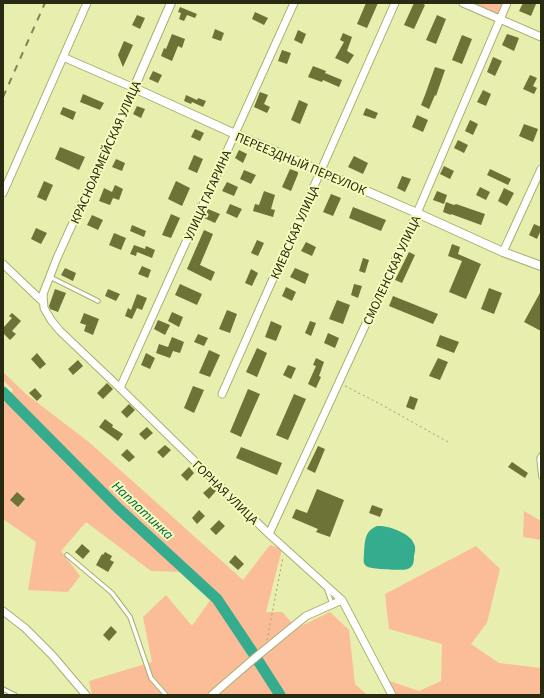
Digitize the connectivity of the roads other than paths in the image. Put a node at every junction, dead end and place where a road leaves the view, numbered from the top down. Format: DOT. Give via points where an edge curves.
graph roads {
  1 [pos="87,3"];
  2 [pos="171,3"];
  3 [pos="294,3"];
  4 [pos="394,3"];
  5 [pos="463,3"];
  6 [pos="507,3"];
  7 [pos="500,18"];
  8 [pos="541,37"];
  9 [pos="62,57"];
  10 [pos="134,88"];
  11 [pos="235,134"];
  12 [pos="541,169"];
  13 [pos="320,171"];
  14 [pos="3,193"];
  15 [pos="417,213"];
  16 [pos="503,252"];
  17 [pos="3,264"];
  18 [pos="541,266"];
  19 [pos="49,277"];
  20 [pos="98,301"];
  21 [pos="43,302"];
  22 [pos="120,388"];
  23 [pos="222,394"];
  24 [pos="541,454"];
  25 [pos="541,477"];
  26 [pos="269,534"];
  27 [pos="67,555"];
  28 [pos="325,584"];
  29 [pos="342,600"];
  30 [pos="332,605"];
  31 [pos="3,611"];
  32 [pos="3,689"];
  33 [pos="15,695"];
  34 [pos="86,695"];
  35 [pos="166,695"];
  36 [pos="212,695"];
  37 [pos="392,695"];
  1 -- 9 [label="street"];
  2 -- 10 [label="street, КРАСНОАРМЕЙСКАЯ УЛИЦА"];
  3 -- 11 [label="street, УЛИЦА ГАГАРИНА"];
  4 -- 13 [label="street, КИЕВСКАЯ УЛИЦА"];
  5 -- 7 [label="street"];
  6 -- 7 [label="street, СМОЛЕНСКАЯ УЛИЦА"];
  7 -- 8 [label="street"];
  7 -- 15 [label="street, СМОЛЕНСКАЯ УЛИЦА"];
  9 -- 10 [label="street, ПЕРЕЕЗДНЫЙ ПЕРЕУЛОК"];
  9 -- 14 [label="street"];
  10 -- 11 [label="street, ПЕРЕЕЗДНЫЙ ПЕРЕУЛОК"];
  10 -- 19 [label="street, КРАСНОАРМЕЙСКАЯ УЛИЦА"];
  11 -- 13 [label="street, ПЕРЕЕЗДНЫЙ ПЕРЕУЛОК"];
  11 -- 22 [label="street, УЛИЦА ГАГАРИНА"];
  12 -- 16 [label="street"];
  13 -- 15 [label="street, ПЕРЕЕЗДНЫЙ ПЕРЕУЛОК"];
  13 -- 23 [label="street, КИЕВСКАЯ УЛИЦА"];
  15 -- 16 [label="street, ПЕРЕЕЗДНЫЙ ПЕРЕУЛОК"];
  15 -- 26 [label="street, СМОЛЕНСКАЯ УЛИЦА"];
  16 -- 18 [label="street, ПЕРЕЕЗДНЫЙ ПЕРЕУЛОК"];
  17 -- 21 [label="street, ГОРНАЯ УЛИЦА"];
  19 -- 20 [label="lane"];
  19 -- 21 [label="street, КРАСНОАРМЕЙСКАЯ УЛИЦА"];
  21 -- 22 [label="street, ГОРНАЯ УЛИЦА" via="46,313 60,331"];
  22 -- 26 [label="street, ГОРНАЯ УЛИЦА"];
  24 -- 25 [label="lane"];
  26 -- 28 [label="street, ГОРНАЯ УЛИЦА"];
  27 -- 35 [label="lane" via="112,593 126,611 151,678"];
  28 -- 29 [label="street, ГОРНАЯ УЛИЦА"];
  28 -- 30 [label="lane"];
  29 -- 30 [label="street"];
  29 -- 37 [label="street, ГОРНАЯ УЛИЦА"];
  30 -- 36 [label="street" via="306,616"];
  31 -- 34 [label="street" via="25,628 52,655"];
  32 -- 33 [label="lane"];
}
